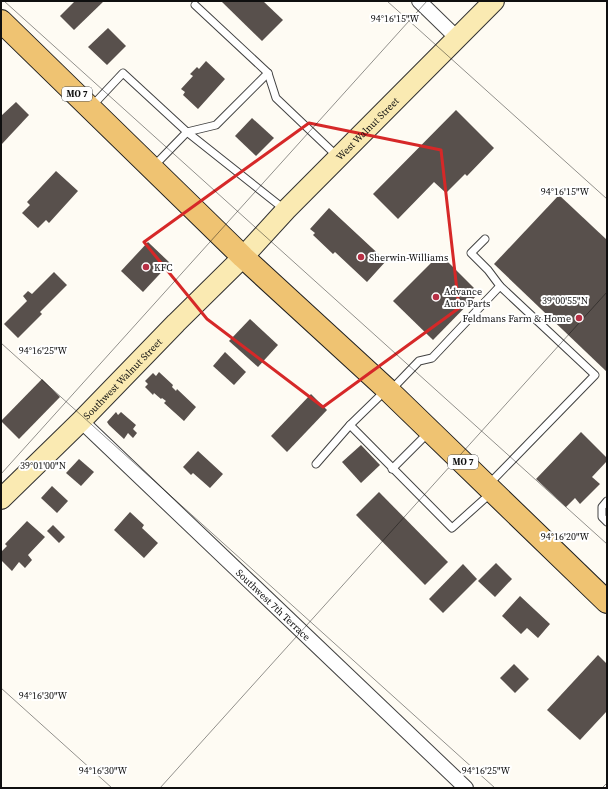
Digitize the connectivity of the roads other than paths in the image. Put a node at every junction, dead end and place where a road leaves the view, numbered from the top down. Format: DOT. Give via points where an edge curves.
graph roads {
  1 [pos="419,1"];
  2 [pos="494,1"];
  3 [pos="196,5"];
  4 [pos="1,21"];
  5 [pos="457,38"];
  6 [pos="268,73"];
  7 [pos="91,108"];
  8 [pos="187,132"];
  9 [pos="338,157"];
  10 [pos="152,168"];
  11 [pos="286,210"];
  12 [pos="485,239"];
  13 [pos="243,257"];
  14 [pos="500,286"];
  15 [pos="388,391"];
  16 [pos="81,421"];
  17 [pos="350,425"];
  18 [pos="430,431"];
  19 [pos="316,464"];
  20 [pos="392,469"];
  21 [pos="491,488"];
  22 [pos="1,499"];
  23 [pos="607,501"];
  24 [pos="607,522"];
  25 [pos="607,602"];
  26 [pos="466,788"];
  1 -- 5 [label="street"];
  2 -- 5 [label="street, West Walnut Street"];
  3 -- 6 [label="lane"];
  4 -- 7 [label="main road, MO 7"];
  5 -- 9 [label="street, West Walnut Street"];
  6 -- 8 [label="lane" via="216,125"];
  6 -- 9 [label="lane" via="276,98"];
  7 -- 8 [label="lane" via="123,73"];
  7 -- 10 [label="main road, MO 7"];
  8 -- 10 [label="lane"];
  8 -- 11 [label="lane"];
  9 -- 11 [label="street, West Walnut Street"];
  10 -- 13 [label="main road, MO 7"];
  11 -- 13 [label="street, West Walnut Street"];
  12 -- 14 [label="lane" via="471,253"];
  13 -- 15 [label="main road, MO 7"];
  13 -- 16 [label="street, Southwest Walnut Street"];
  14 -- 15 [label="lane" via="432,358 419,361"];
  14 -- 21 [label="lane" via="595,375"];
  15 -- 17 [label="lane"];
  15 -- 18 [label="main road, MO 7"];
  16 -- 22 [label="street, Southwest Walnut Street"];
  16 -- 26 [label="street, Southwest 7th Terrace"];
  17 -- 19 [label="lane"];
  17 -- 20 [label="lane"];
  18 -- 20 [label="lane"];
  18 -- 21 [label="main road, MO 7"];
  20 -- 21 [label="lane" via="452,528"];
  21 -- 25 [label="main road, MO 7"];
  23 -- 24 [label="lane" via="602,506 602,517"];
}
